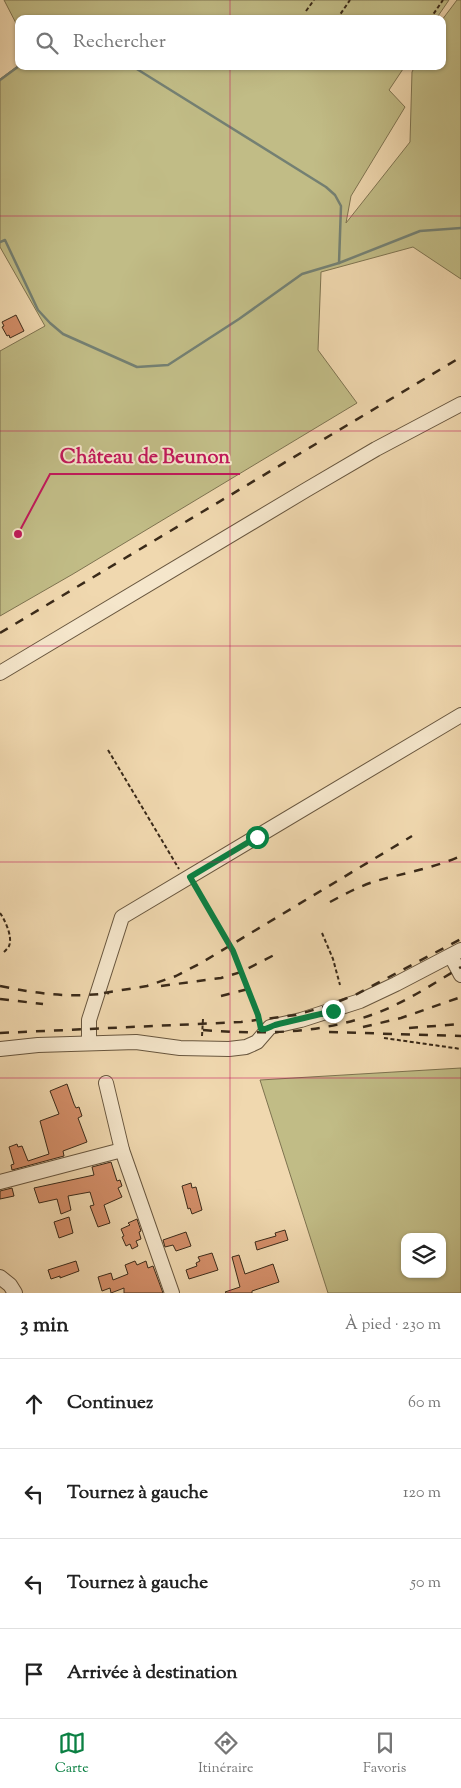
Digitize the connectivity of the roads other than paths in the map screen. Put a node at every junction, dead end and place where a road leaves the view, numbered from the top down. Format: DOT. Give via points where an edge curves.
graph roads {
  1 [pos="461,404"];
  2 [pos="0,673"];
  3 [pos="461,715"];
  4 [pos="456,953"];
  5 [pos="461,975"];
  6 [pos="89,1043"];
  7 [pos="0,1049"];
  8 [pos="106,1083"];
  9 [pos="122,1150"];
  10 [pos="0,1182"];
  11 [pos="0,1277"];
  12 [pos="15,1293"];
  13 [pos="172,1293"];
  1 -- 2 [label="street" via="376,449"];
  3 -- 6 [label="street" via="122,917 88,1020"];
  4 -- 5 [label="street"];
  4 -- 6 [label="street" via="360,1001 276,1025 246,1047 180,1048 136,1042"];
  6 -- 7 [label="street"];
  8 -- 9 [label="street"];
  9 -- 10 [label="street"];
  9 -- 13 [label="street"];
  11 -- 12 [label="street"];
}
